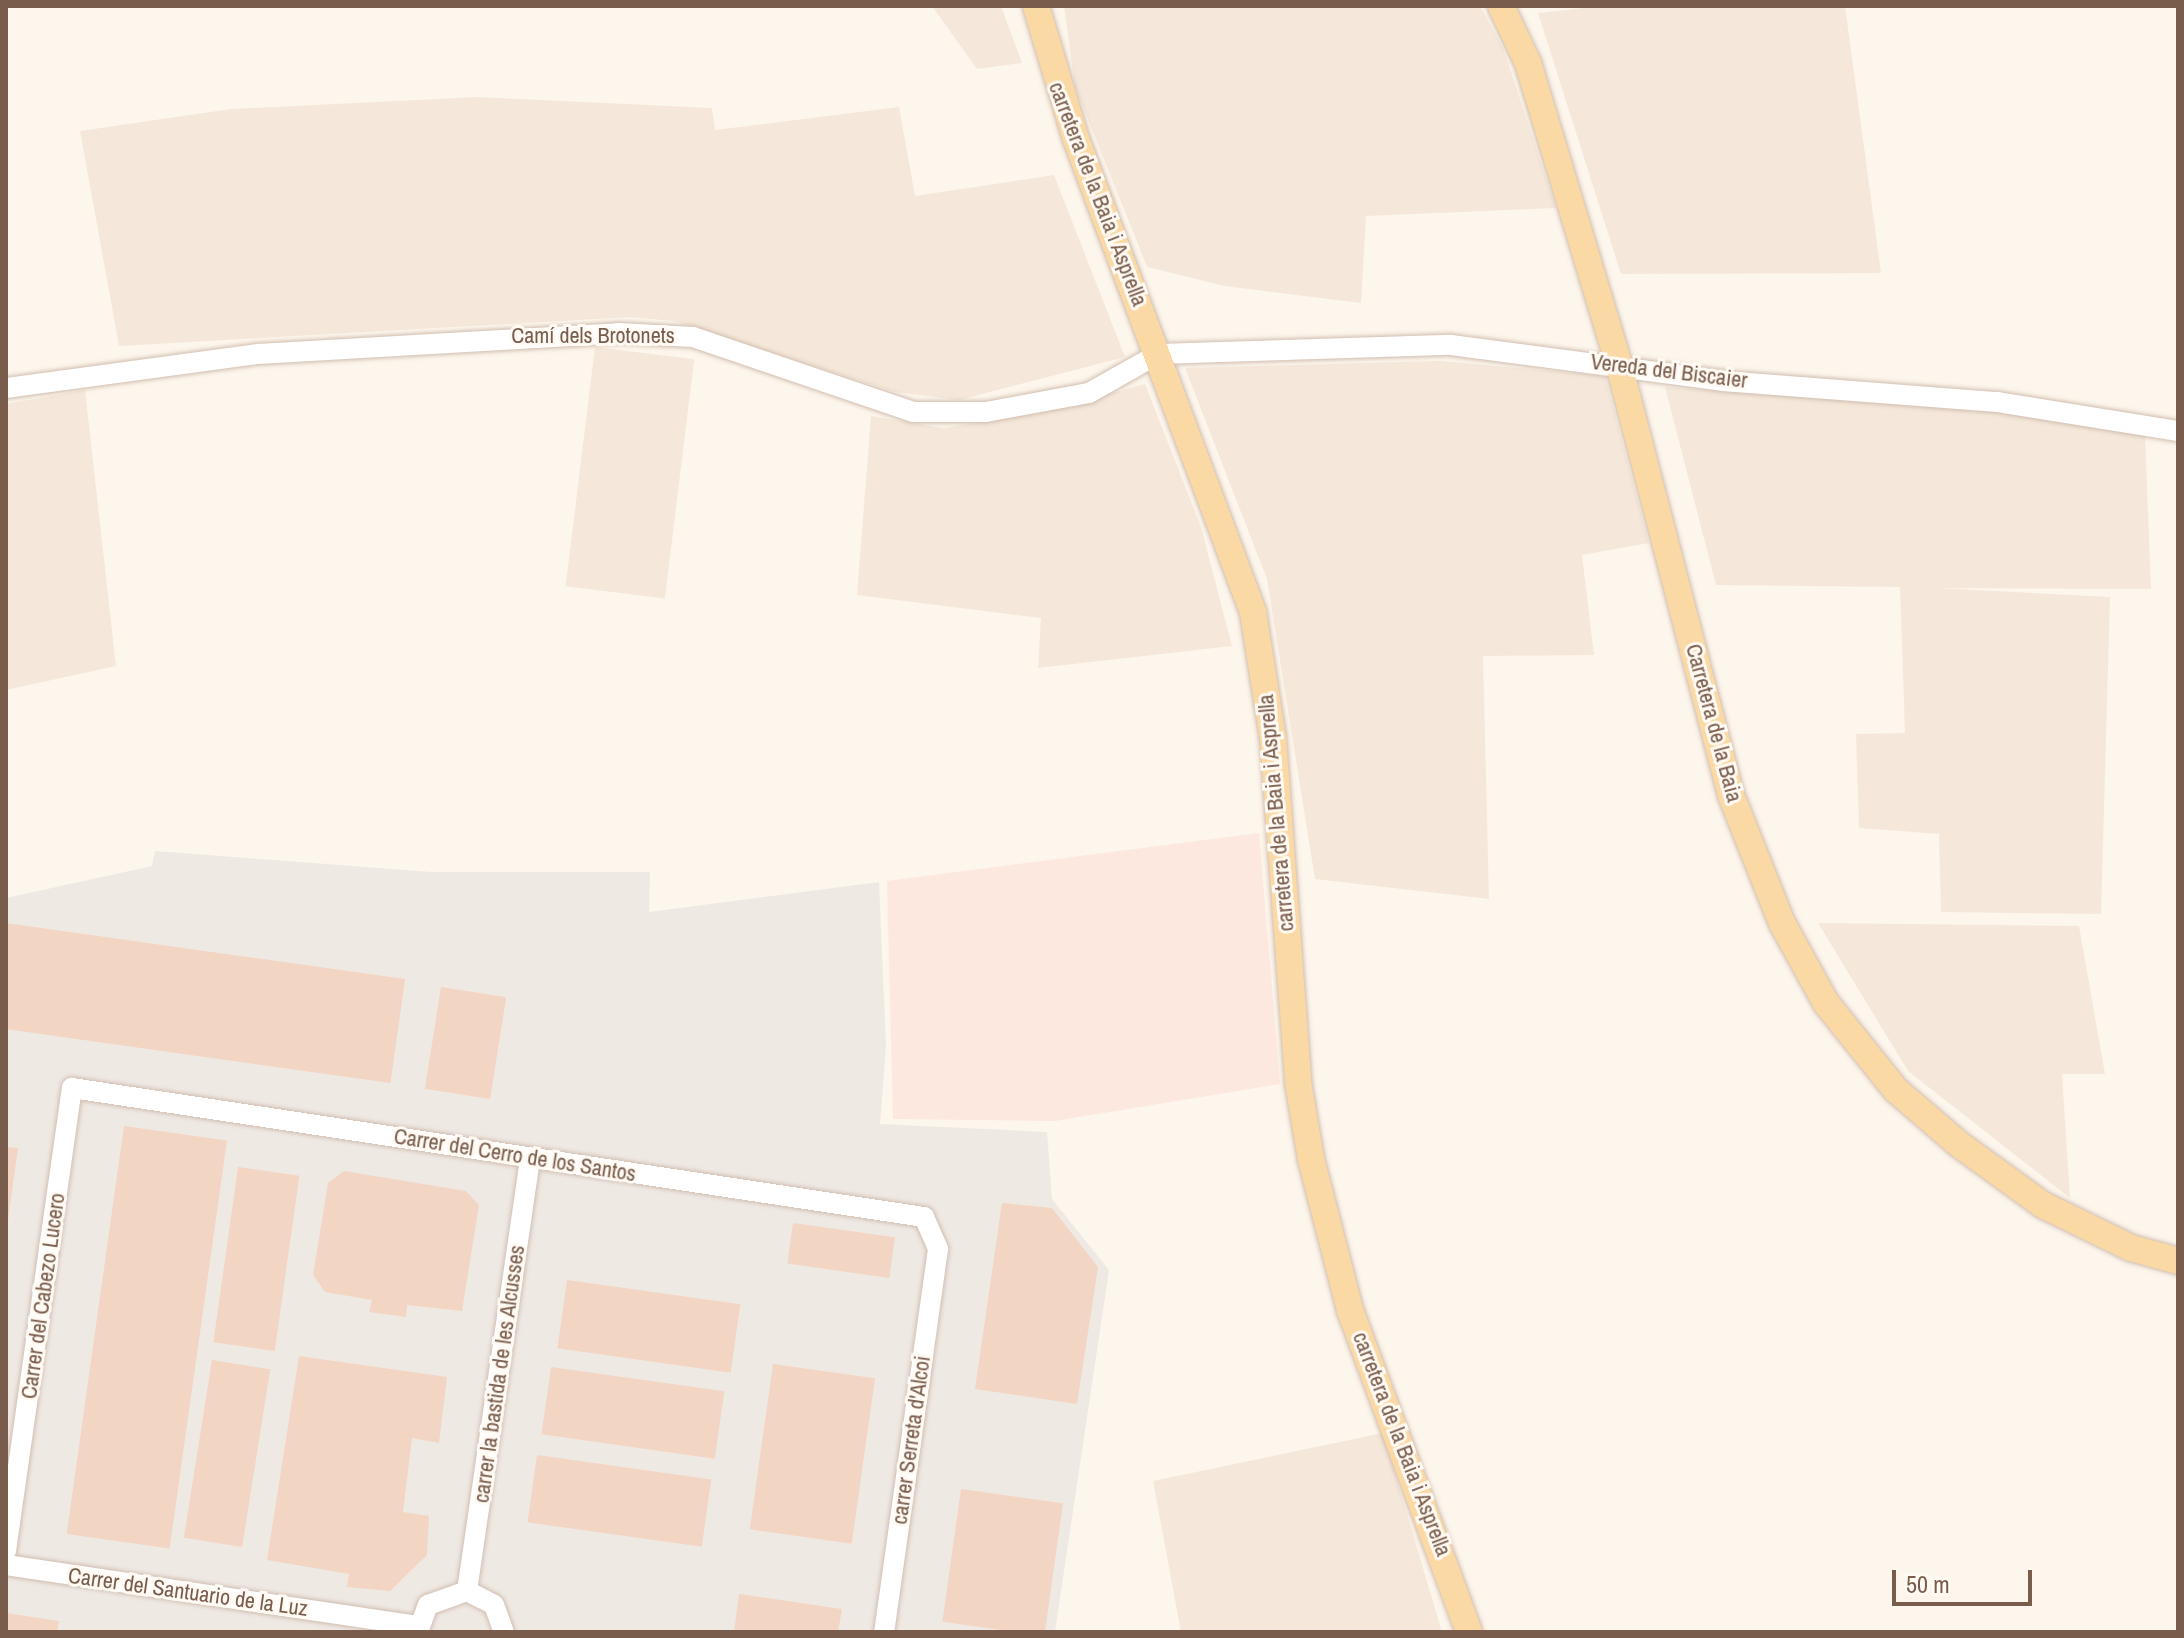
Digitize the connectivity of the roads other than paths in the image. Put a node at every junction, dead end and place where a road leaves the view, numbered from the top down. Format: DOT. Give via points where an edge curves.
graph roads {
  1 [pos="1036,6"];
  2 [pos="1501,6"];
  3 [pos="1158,354"];
  4 [pos="1619,365"];
  5 [pos="6,388"];
  6 [pos="2178,431"];
  7 [pos="72,1088"];
  8 [pos="530,1158"];
  9 [pos="938,1249"];
  10 [pos="2178,1261"];
  11 [pos="6,1551"];
  12 [pos="6,1565"];
  13 [pos="467,1591"];
  14 [pos="418,1629"];
  15 [pos="504,1632"];
  16 [pos="884,1632"];
  17 [pos="1469,1632"];
  1 -- 3 [label="main road, carretera de la Baia i Asprella" via="1037,30"];
  2 -- 4 [label="main road, Carretera de la Baia" via="1528,63"];
  3 -- 4 [label="street, Vereda del Biscaier" via="1451,345"];
  3 -- 5 [label="street, Camí dels Brotonets" via="1089,393 986,412 913,412 693,337 618,333 258,354"];
  3 -- 17 [label="main road, carretera de la Baia i Asprella" via="1253,612 1273,738 1298,1082 1311,1159 1350,1310"];
  4 -- 6 [label="street, Vereda del Biscaier" via="1997,402"];
  4 -- 10 [label="main road, Carretera de la Baia" via="1731,795 1782,923 1826,1003 1896,1090 1960,1145 2043,1205 2131,1248"];
  7 -- 8 [label="street, Carrer del Cerro de los Santos"];
  7 -- 11 [label="street, Carrer del Cabezo Lucero"];
  8 -- 9 [label="street, Carrer del Cerro de los Santos" via="924,1217"];
  8 -- 13 [label="street, carrer la bastida de les Alcusses"];
  9 -- 16 [label="street, carrer Serreta d'Alcoi"];
  12 -- 14 [label="street, Carrer del Santuario de la Luz"];
  13 -- 14 [label="street" via="428,1605"];
  13 -- 15 [label="street" via="494,1605"];
}
